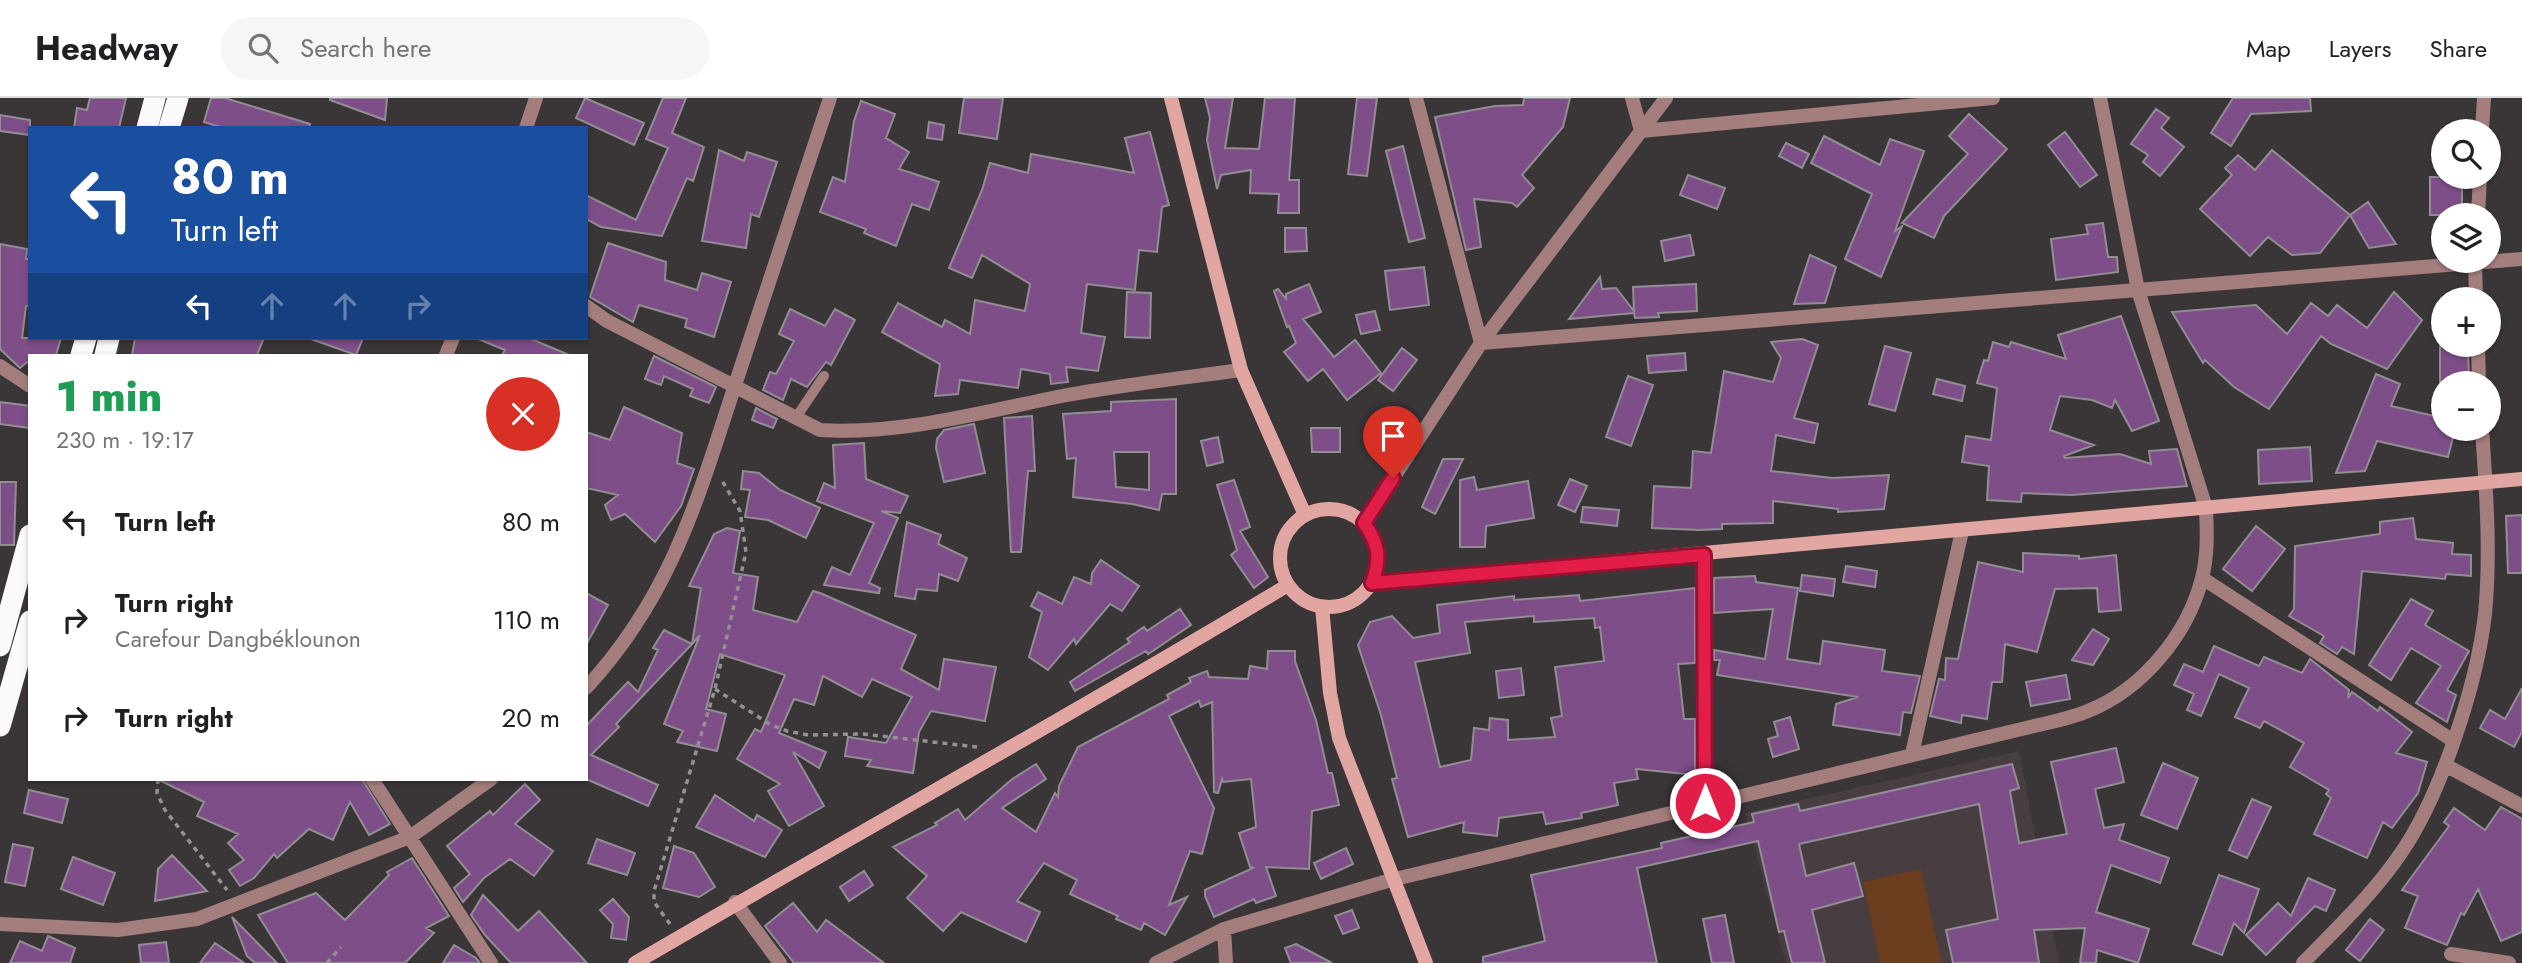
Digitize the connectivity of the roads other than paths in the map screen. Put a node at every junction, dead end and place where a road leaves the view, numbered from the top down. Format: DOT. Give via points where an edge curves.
graph roads {
  1 [pos="155,98"];
  2 [pos="178,98"];
  3 [pos="536,98"];
  4 [pos="830,98"];
  5 [pos="1171,98"];
  6 [pos="1416,98"];
  7 [pos="1632,98"];
  8 [pos="1665,98"];
  9 [pos="1993,98"];
  10 [pos="2100,98"];
  11 [pos="2484,98"];
  12 [pos="2483,119"];
  13 [pos="148,126"];
  14 [pos="170,126"];
  15 [pos="527,126"];
  16 [pos="1641,131"];
  17 [pos="2522,259"];
  18 [pos="2501,260"];
  19 [pos="2431,266"];
  20 [pos="2138,290"];
  21 [pos="588,307"];
  22 [pos="1481,343"];
  23 [pos="0,366"];
  24 [pos="1241,370"];
  25 [pos="824,376"];
  26 [pos="28,385"];
  27 [pos="734,386"];
  28 [pos="795,419"];
  29 [pos="2483,441"];
  30 [pos="2522,479"];
  31 [pos="2485,482"];
  32 [pos="2206,508"];
  33 [pos="1305,515"];
  34 [pos="1364,523"];
  35 [pos="1962,531"];
  36 [pos="28,542"];
  37 [pos="1704,555"];
  38 [pos="2202,578"];
  39 [pos="1372,583"];
  40 [pos="1287,585"];
  41 [pos="1322,607"];
  42 [pos="1,640"];
  43 [pos="26,645"];
  44 [pos="588,685"];
  45 [pos="0,726"];
  46 [pos="2452,740"];
  47 [pos="1912,754"];
  48 [pos="2445,765"];
  49 [pos="373,781"];
  50 [pos="488,781"];
  51 [pos="1705,803"];
  52 [pos="2522,806"];
  53 [pos="410,837"];
  54 [pos="1391,880"];
  55 [pos="735,902"];
  56 [pos="0,924"];
  57 [pos="1224,929"];
  58 [pos="2451,954"];
  59 [pos="491,963"];
  60 [pos="635,963"];
  61 [pos="780,963"];
  62 [pos="1156,963"];
  63 [pos="1226,963"];
  64 [pos="1426,963"];
  65 [pos="2303,963"];
  66 [pos="2509,963"];
  1 -- 13 [label="highway"];
  2 -- 14 [label="highway"];
  3 -- 15 [label="street"];
  4 -- 27 [label="street"];
  5 -- 24 [label="main road"];
  6 -- 22 [label="street"];
  7 -- 16 [label="street"];
  8 -- 16 [label="street"];
  9 -- 16 [label="street"];
  10 -- 20 [label="street"];
  11 -- 12 [label="street"];
  16 -- 22 [label="street"];
  17 -- 18 [label="street"];
  19 -- 20 [label="street"];
  20 -- 22 [label="street"];
  20 -- 32 [label="street"];
  21 -- 27 [label="street"];
  22 -- 34 [label="street"];
  23 -- 26 [label="street"];
  24 -- 28 [label="street" via="1091,390 894,429 820,430"];
  24 -- 33 [label="main road"];
  25 -- 28 [label="lane"];
  27 -- 28 [label="street"];
  27 -- 44 [label="street" via="712,463 677,551 643,615"];
  29 -- 31 [label="street"];
  30 -- 31 [label="main road"];
  31 -- 32 [label="main road"];
  31 -- 46 [label="street" via="2485,614"];
  32 -- 35 [label="main road"];
  32 -- 38 [label="street"];
  33 -- 34 [label="main road" via="1342,510"];
  33 -- 40 [label="main road" via="1283,539 1281,570"];
  34 -- 39 [label="main road" via="1379,552"];
  35 -- 37 [label="main road"];
  35 -- 47 [label="street"];
  36 -- 42 [label="highway"];
  37 -- 39 [label="main road"];
  37 -- 51 [label="street"];
  38 -- 46 [label="street"];
  38 -- 47 [label="street" via="2176,639 2131,686 2089,711"];
  39 -- 41 [label="main road" via="1359,598 1341,606"];
  40 -- 41 [label="main road" via="1308,603"];
  40 -- 55 [label="main road" via="1146,671"];
  41 -- 54 [label="main road" via="1339,738"];
  43 -- 45 [label="highway"];
  46 -- 48 [label="street"];
  47 -- 51 [label="street"];
  48 -- 52 [label="street"];
  48 -- 65 [label="street" via="2430,806 2401,853"];
  49 -- 53 [label="street"];
  50 -- 53 [label="street"];
  51 -- 54 [label="street"];
  53 -- 56 [label="street" via="197,919 118,930"];
  53 -- 59 [label="street"];
  54 -- 57 [label="street"];
  54 -- 64 [label="main road"];
  55 -- 60 [label="main road"];
  55 -- 61 [label="street"];
  57 -- 62 [label="street"];
  57 -- 63 [label="street"];
  58 -- 66 [label="street"];
}
